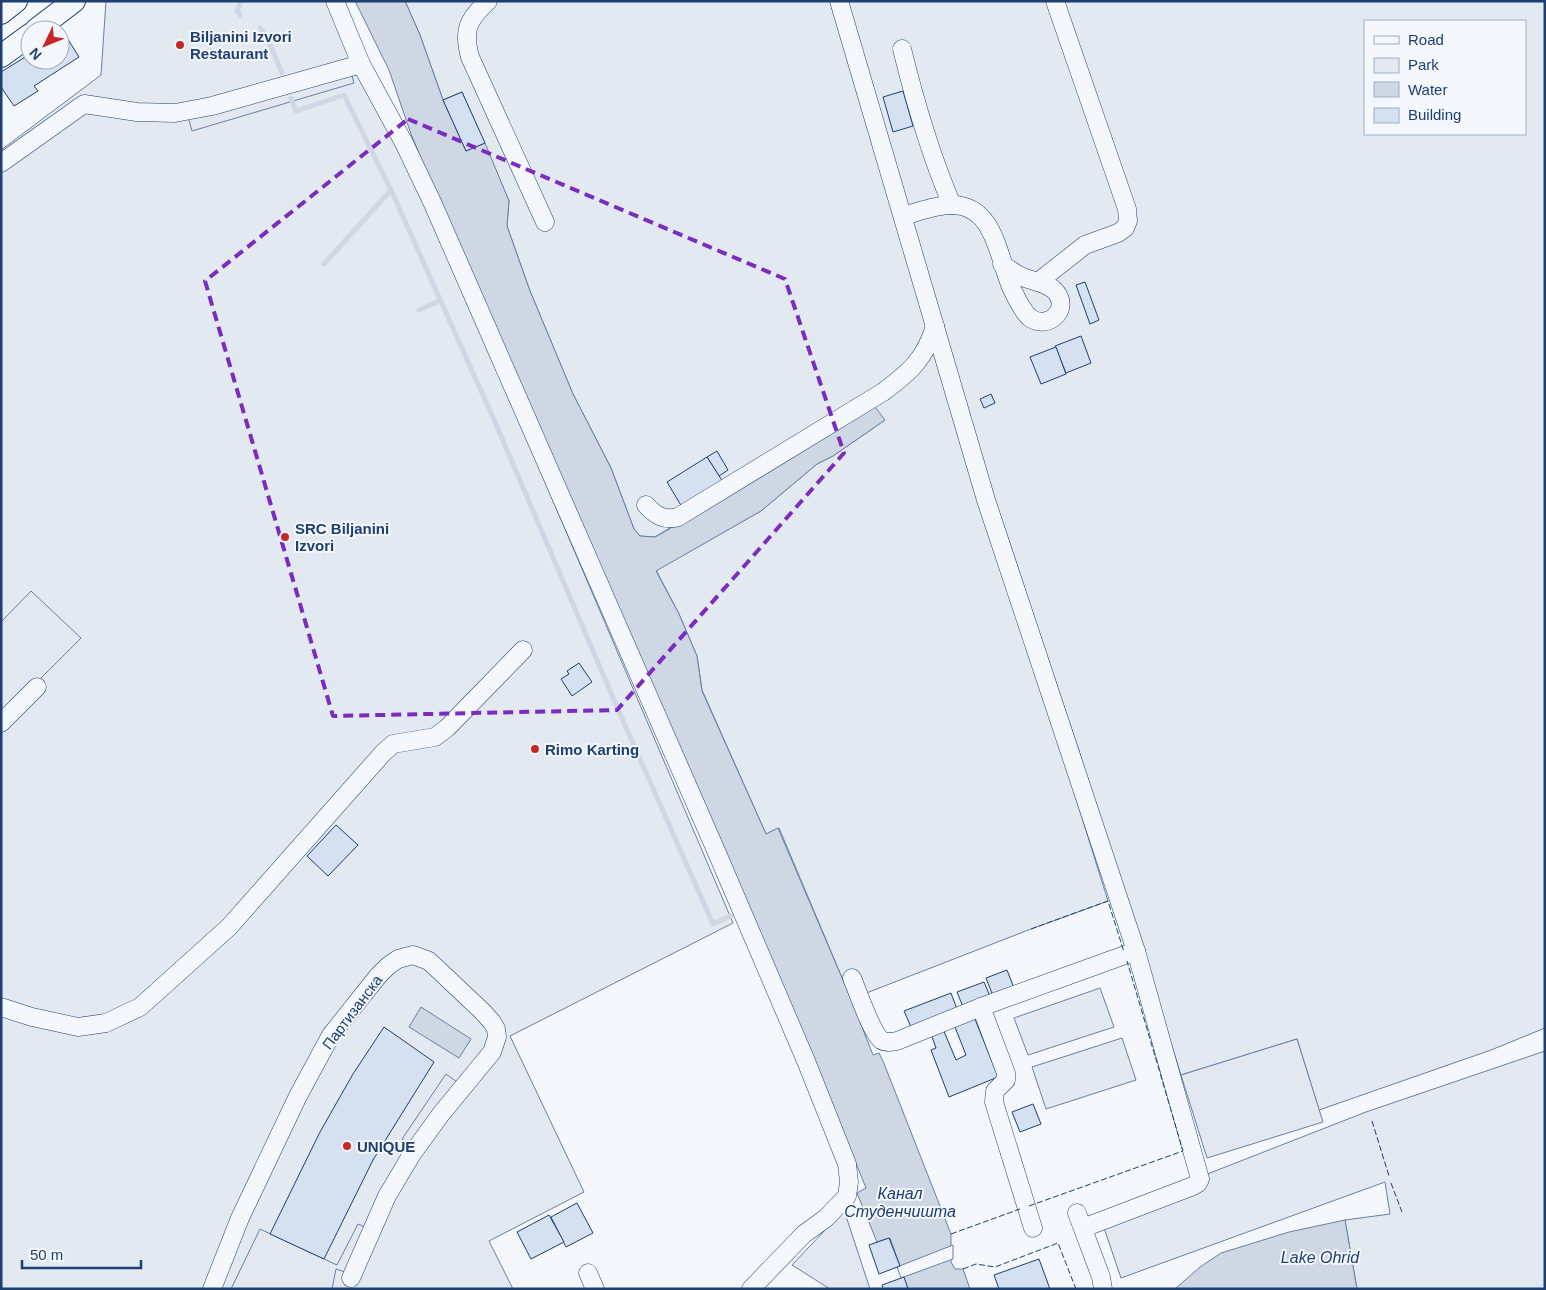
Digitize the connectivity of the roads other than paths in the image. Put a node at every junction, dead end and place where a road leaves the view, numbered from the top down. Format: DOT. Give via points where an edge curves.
graph roads {
  1 [pos="16,1"];
  2 [pos="74,1"];
  3 [pos="335,1"];
  4 [pos="488,1"];
  5 [pos="838,1"];
  6 [pos="1055,1"];
  7 [pos="1,13"];
  8 [pos="49,20"];
  9 [pos="20,42"];
  10 [pos="902,49"];
  11 [pos="1,56"];
  12 [pos="361,64"];
  13 [pos="1,163"];
  14 [pos="952,204"];
  15 [pos="903,216"];
  16 [pos="545,222"];
  17 [pos="1002,264"];
  18 [pos="1038,282"];
  19 [pos="936,326"];
  20 [pos="646,505"];
  21 [pos="523,650"];
  22 [pos="37,687"];
  23 [pos="1,723"];
  24 [pos="1136,951"];
  25 [pos="852,978"];
  26 [pos="1,1007"];
  27 [pos="980,1007"];
  28 [pos="1033,1228"];
  29 [pos="351,1278"];
  30 [pos="212,1289"];
  31 [pos="751,1289"];
  32 [pos="1103,1289"];
  1 -- 7 [label="main road"];
  2 -- 8 [label="main road"];
  3 -- 12 [label="street"];
  4 -- 16 [label="street" via="467,30 470,57"];
  5 -- 15 [label="street"];
  6 -- 18 [label="street" via="1128,209 1128,221 1118,233 1085,245"];
  9 -- 11 [label="main road"];
  10 -- 14 [label="street" via="923,128"];
  12 -- 13 [label="street" via="212,106 175,112 137,112 84,104"];
  12 -- 31 [label="street" via="433,204 725,871 847,1164 847,1196 826,1218 804,1234"];
  14 -- 15 [label="street"];
  14 -- 17 [label="street" via="976,211 987,222"];
  15 -- 19 [label="street"];
  17 -- 18 [label="street" via="1013,273"];
  17 -- 18 [label="street" via="1027,315 1034,321 1048,321 1060,312 1061,303 1051,287"];
  19 -- 20 [label="street" via="924,355 883,392 678,517 659,517"];
  19 -- 24 [label="street" via="986,500"];
  21 -- 26 [label="street" via="435,738 393,744 382,753 229,927 140,1007 106,1023 78,1027"];
  22 -- 23 [label="street"];
  24 -- 27 [label="street"];
  24 -- 32 [label="street" via="1200,1179 1193,1186 1080,1221"];
  25 -- 27 [label="street" via="873,1028 887,1042 897,1041"];
  27 -- 28 [label="street" via="1006,1074 1006,1080 994,1091 994,1102"];
  29 -- 30 [label="street, Партизанска" via="388,1196 412,1154 492,1052 497,1037 492,1022 482,1011 429,961 413,955 388,966 331,1035 240,1218"];
}
